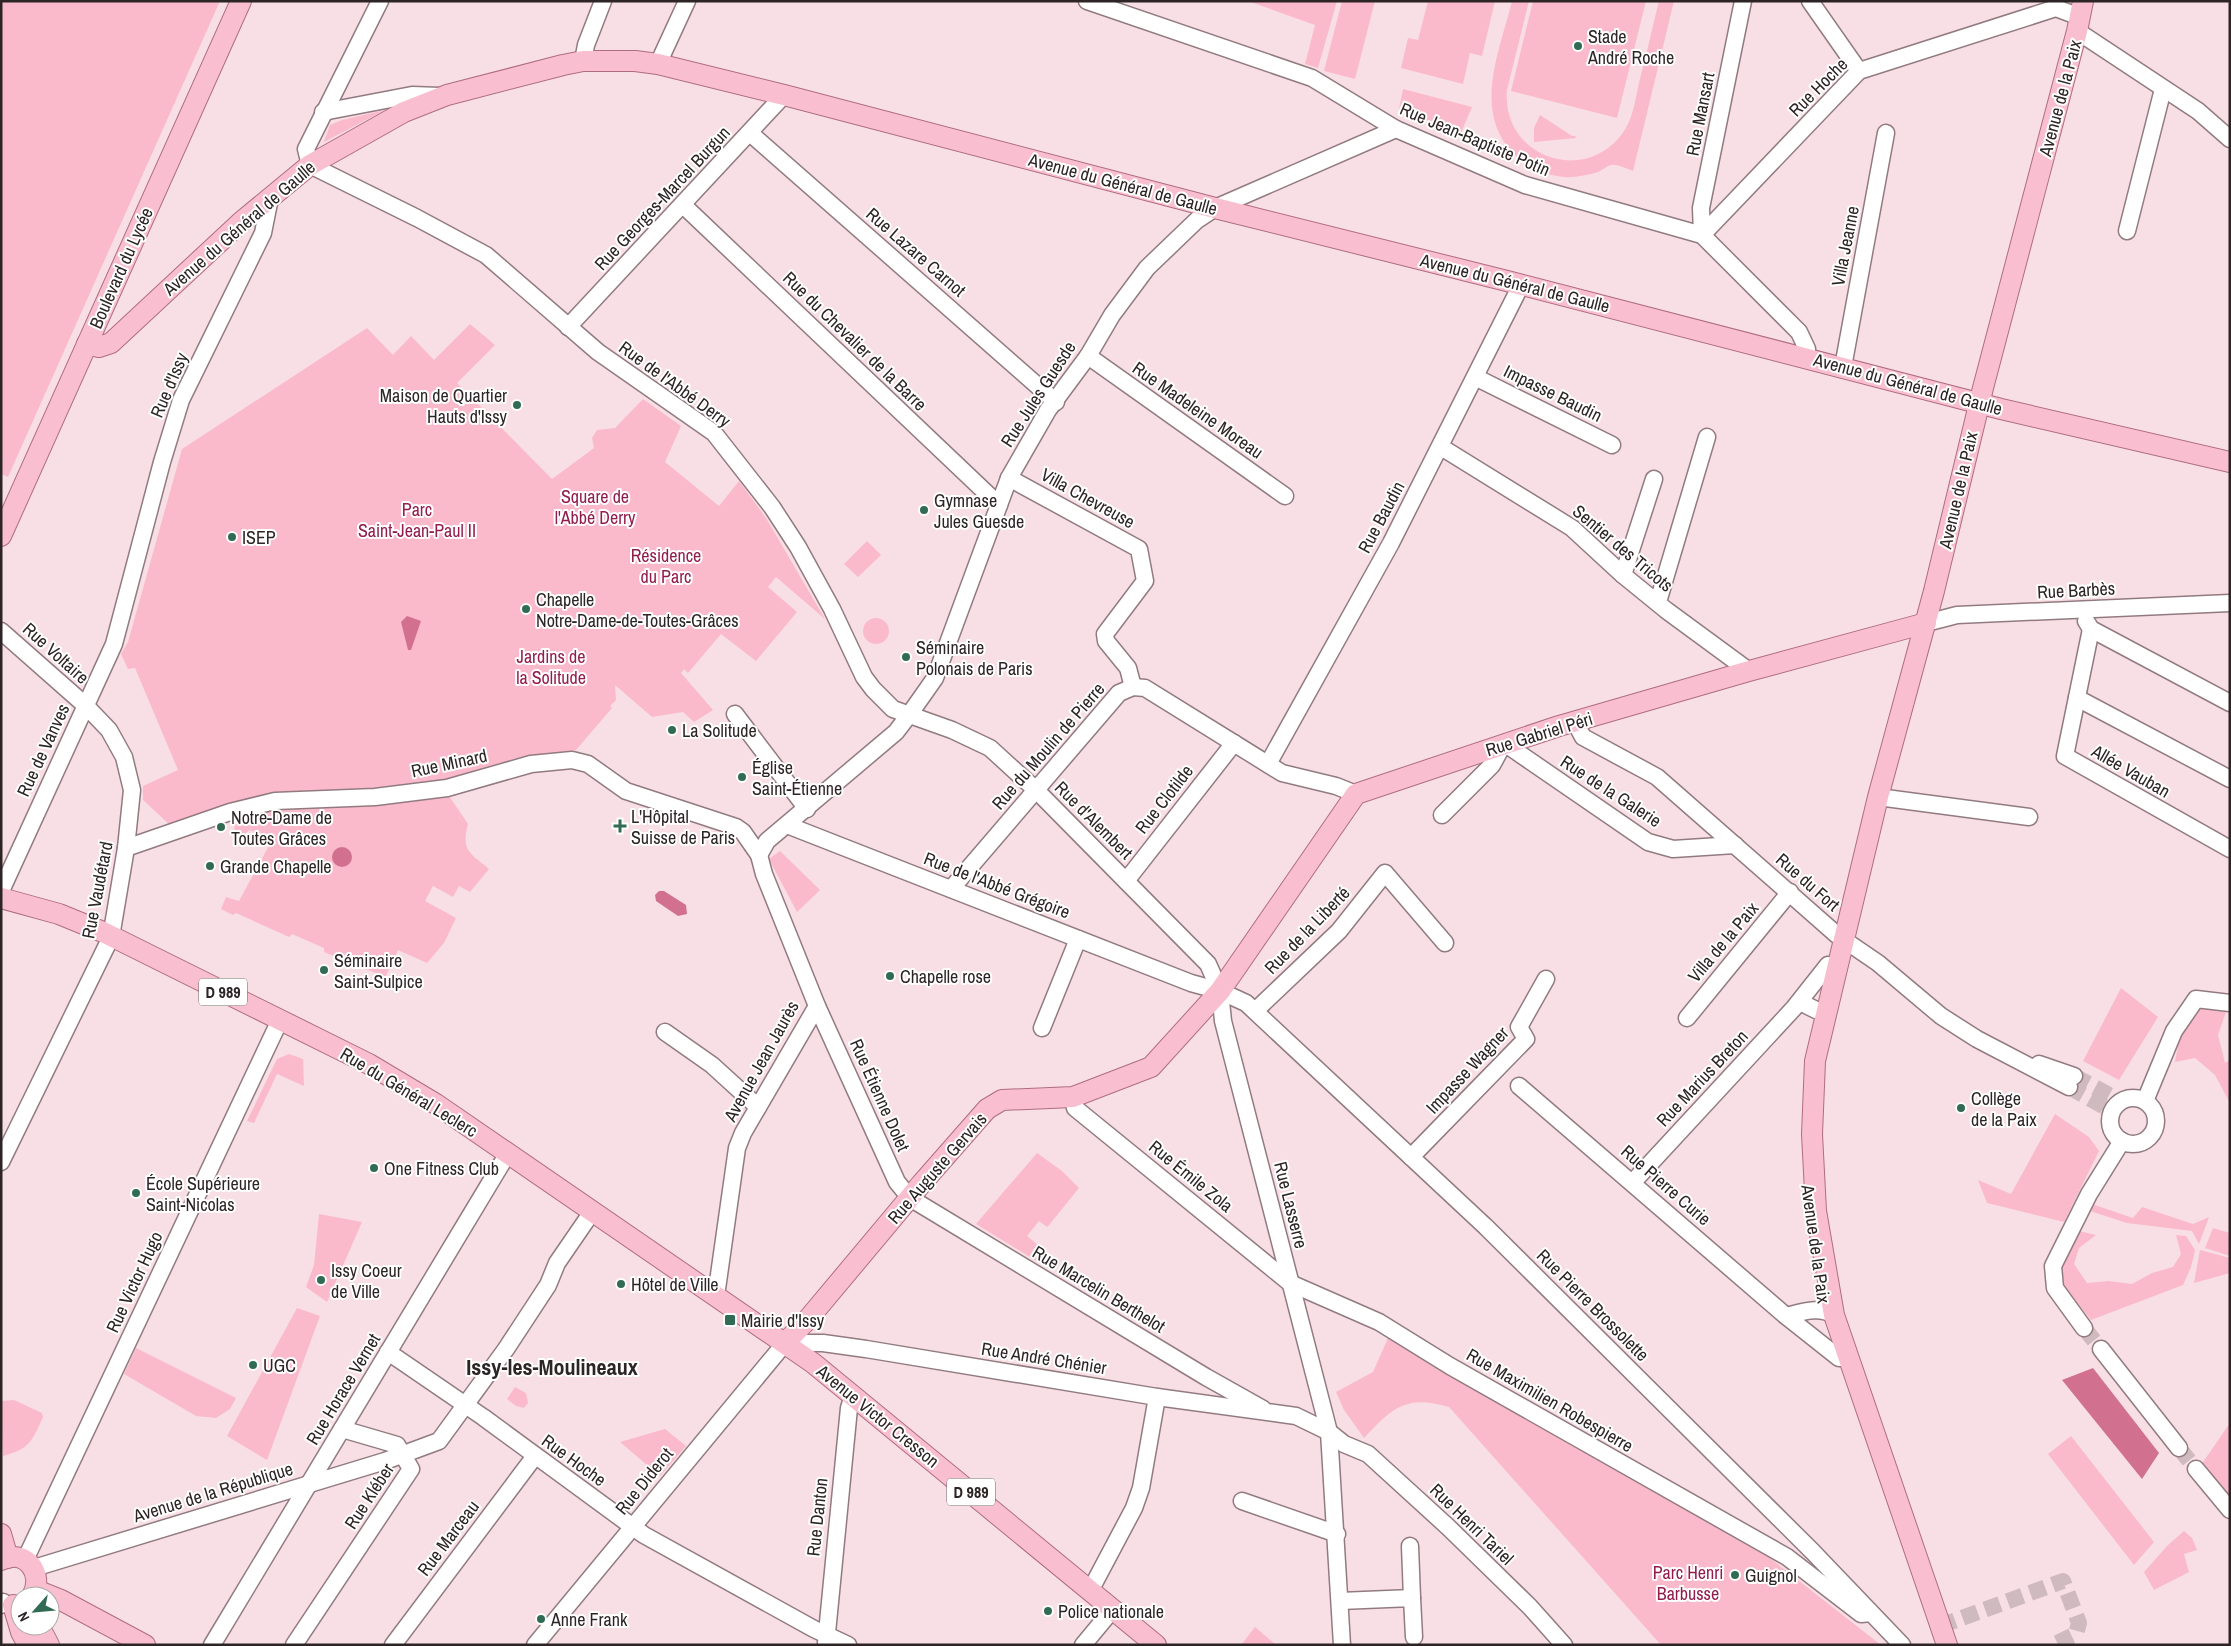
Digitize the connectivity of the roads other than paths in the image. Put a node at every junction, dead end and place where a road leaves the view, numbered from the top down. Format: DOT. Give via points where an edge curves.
graph roads {
  1 [pos="240,1"];
  2 [pos="380,1"];
  3 [pos="603,1"];
  4 [pos="687,1"];
  5 [pos="1087,1"];
  6 [pos="1743,1"];
  7 [pos="1810,1"];
  8 [pos="2056,5"];
  9 [pos="2080,16"];
  10 [pos="583,61"];
  11 [pos="658,64"];
  12 [pos="1859,71"];
  13 [pos="2163,89"];
  14 [pos="784,95"];
  15 [pos="444,96"];
  16 [pos="323,112"];
  17 [pos="1396,129"];
  18 [pos="750,133"];
  19 [pos="1886,133"];
  20 [pos="2230,139"];
  21 [pos="310,165"];
  22 [pos="270,198"];
  23 [pos="683,205"];
  24 [pos="1215,208"];
  25 [pos="2127,230"];
  26 [pos="1702,235"];
  27 [pos="1521,285"];
  28 [pos="568,327"];
  29 [pos="87,344"];
  30 [pos="1088,356"];
  31 [pos="1807,358"];
  32 [pos="1842,367"];
  33 [pos="1475,376"];
  34 [pos="1056,402"];
  35 [pos="1980,402"];
  36 [pos="1707,437"];
  37 [pos="1612,445"];
  38 [pos="1441,447"];
  39 [pos="2230,462"];
  40 [pos="1009,478"];
  41 [pos="1654,480"];
  42 [pos="1285,496"];
  43 [pos="1000,505"];
  44 [pos="1,536"];
  45 [pos="1623,575"];
  46 [pos="127,596"];
  47 [pos="1658,602"];
  48 [pos="2230,603"];
  49 [pos="2082,610"];
  50 [pos="1926,623"];
  51 [pos="2091,629"];
  52 [pos="1,631"];
  53 [pos="1749,670"];
  54 [pos="1133,687"];
  55 [pos="2077,698"];
  56 [pos="2230,703"];
  57 [pos="85,705"];
  58 [pos="735,714"];
  59 [pos="909,715"];
  60 [pos="1575,722"];
  61 [pos="1234,743"];
  62 [pos="1504,744"];
  63 [pos="1268,764"];
  64 [pos="2230,779"];
  65 [pos="1032,794"];
  66 [pos="1356,794"];
  67 [pos="1878,797"];
  68 [pos="806,809"];
  69 [pos="1442,815"];
  70 [pos="2029,817"];
  71 [pos="787,825"];
  72 [pos="1734,844"];
  73 [pos="126,848"];
  74 [pos="2230,850"];
  75 [pos="759,854"];
  76 [pos="1126,881"];
  77 [pos="951,889"];
  78 [pos="1,891"];
  79 [pos="1790,892"];
  80 [pos="1,898"];
  81 [pos="111,937"];
  82 [pos="1841,937"];
  83 [pos="1078,939"];
  84 [pos="1446,943"];
  85 [pos="1208,964"];
  86 [pos="1546,979"];
  87 [pos="1220,991"];
  88 [pos="2230,1003"];
  89 [pos="817,1006"];
  90 [pos="1808,1006"];
  91 [pos="1250,1007"];
  92 [pos="1686,1018"];
  93 [pos="280,1020"];
  94 [pos="1042,1028"];
  95 [pos="665,1032"];
  96 [pos="2071,1082"];
  97 [pos="1519,1086"];
  98 [pos="1073,1097"];
  99 [pos="2145,1100"];
  100 [pos="758,1107"];
  101 [pos="2122,1141"];
  102 [pos="508,1153"];
  103 [pos="1411,1157"];
  104 [pos="1,1162"];
  105 [pos="1633,1182"];
  106 [pos="910,1198"];
  107 [pos="592,1212"];
  108 [pos="1290,1283"];
  109 [pos="716,1296"];
  110 [pos="1830,1312"];
  111 [pos="1786,1316"];
  112 [pos="2084,1328"];
  113 [pos="785,1343"];
  114 [pos="2101,1349"];
  115 [pos="388,1352"];
  116 [pos="1844,1358"];
  117 [pos="853,1395"];
  118 [pos="1157,1397"];
  119 [pos="467,1406"];
  120 [pos="1269,1412"];
  121 [pos="342,1430"];
  122 [pos="1329,1432"];
  123 [pos="2179,1448"];
  124 [pos="404,1454"];
  125 [pos="535,1456"];
  126 [pos="2196,1469"];
  127 [pos="309,1484"];
  128 [pos="1242,1501"];
  129 [pos="2230,1510"];
  130 [pos="632,1528"];
  131 [pos="1,1534"];
  132 [pos="1336,1534"];
  133 [pos="1410,1546"];
  134 [pos="1813,1552"];
  135 [pos="1787,1557"];
  136 [pos="17,1561"];
  137 [pos="35,1586"];
  138 [pos="1090,1591"];
  139 [pos="1412,1598"];
  140 [pos="60,1600"];
  141 [pos="1340,1601"];
  142 [pos="8,1603"];
  143 [pos="1113,1609"];
  144 [pos="1873,1613"];
  145 [pos="1414,1637"];
  146 [pos="825,1640"];
  147 [pos="28,1645"];
  148 [pos="145,1645"];
  149 [pos="212,1645"];
  150 [pos="294,1645"];
  151 [pos="393,1645"];
  152 [pos="534,1645"];
  153 [pos="848,1645"];
  154 [pos="1084,1645"];
  155 [pos="1156,1645"];
  156 [pos="1342,1645"];
  157 [pos="1564,1645"];
  158 [pos="1902,1645"];
  159 [pos="1942,1645"];
  160 [pos="1947,1645"];
  1 -- 29 [label="main road, Boulevard du Lycée"];
  2 -- 16 [label="street"];
  3 -- 10 [label="street"];
  4 -- 11 [label="street"];
  5 -- 17 [label="street, Rue Jean-Baptiste Potin" via="1312,78"];
  6 -- 26 [label="street, Rue Mansart" via="1701,208"];
  7 -- 12 [label="street"];
  8 -- 9 [label="street, Rue Hoche"];
  8 -- 12 [label="street, Rue Hoche"];
  9 -- 13 [label="street, Rue Hoche"];
  9 -- 35 [label="main road, Avenue de la Paix"];
  10 -- 11 [label="main road, Avenue du Général de Gaulle"];
  10 -- 15 [label="main road, Avenue du Général de Gaulle"];
  11 -- 14 [label="main road, Avenue du Général de Gaulle"];
  12 -- 26 [label="street, Rue Hoche"];
  13 -- 20 [label="street, Rue Hoche" via="2215,124"];
  13 -- 25 [label="street"];
  14 -- 18 [label="street, Rue Georges-Marcel Burgun"];
  14 -- 24 [label="main road, Avenue du Général de Gaulle"];
  15 -- 16 [label="street" via="412,95"];
  15 -- 21 [label="main road, Avenue du Général de Gaulle" via="404,112"];
  16 -- 21 [label="street" via="306,148"];
  17 -- 24 [label="street, Rue Jules Guesde"];
  17 -- 26 [label="street, Rue Jean-Baptiste Potin" via="1525,185"];
  18 -- 23 [label="street, Rue Georges-Marcel Burgun"];
  18 -- 34 [label="street, Rue Lazare Carnot"];
  19 -- 32 [label="street, Villa Jeanne"];
  21 -- 22 [label="main road, Avenue du Général de Gaulle"];
  21 -- 28 [label="street, Rue de l'Abbé Derry" via="486,255"];
  22 -- 29 [label="main road, Avenue du Général de Gaulle" via="111,343 99,347"];
  22 -- 46 [label="street, Rue d'Issy" via="263,233 181,400"];
  23 -- 28 [label="street, Rue Georges-Marcel Burgun"];
  23 -- 43 [label="street, Rue du Chevalier de la Barre"];
  24 -- 27 [label="main road, Avenue du Général de Gaulle"];
  24 -- 30 [label="street, Rue Jules Guesde" via="1197,220 1147,268 1112,315"];
  26 -- 31 [label="street, Rue Jean-Baptiste Potin" via="1799,332 1807,349"];
  27 -- 31 [label="main road, Avenue du Général de Gaulle"];
  27 -- 33 [label="street, Rue Baudin"];
  28 -- 59 [label="street, Rue de l'Abbé Derry" via="598,352 714,432 772,506 798,547 864,677 893,709"];
  29 -- 44 [label="main road, Boulevard du Lycée"];
  30 -- 34 [label="street, Rue Jules Guesde"];
  30 -- 42 [label="street, Rue Madeleine Moreau"];
  31 -- 32 [label="main road, Avenue du Général de Gaulle"];
  32 -- 35 [label="main road, Avenue du Général de Gaulle"];
  33 -- 37 [label="street, Impasse Baudin"];
  33 -- 38 [label="street, Rue Baudin"];
  34 -- 40 [label="street, Rue Jules Guesde" via="1048,410"];
  35 -- 39 [label="main road, Avenue du Général de Gaulle"];
  35 -- 50 [label="main road, Avenue de la Paix"];
  36 -- 47 [label="street"];
  38 -- 45 [label="street, Sentier des Tricots" via="1572,528"];
  38 -- 63 [label="street, Rue Baudin"];
  40 -- 43 [label="street, Rue Jules Guesde"];
  40 -- 54 [label="street, Villa Chevreuse" via="1139,549 1145,581 1105,634 1108,644 1128,668"];
  41 -- 45 [label="street"];
  43 -- 59 [label="street, Rue Jules Guesde" via="935,678"];
  45 -- 47 [label="street, Sentier des Tricots"];
  46 -- 57 [label="street, Rue de Vanves" via="114,644"];
  47 -- 53 [label="street, Sentier des Tricots" via="1675,618"];
  48 -- 49 [label="street, Rue Barbès"];
  49 -- 50 [label="street, Rue Barbès" via="1957,615"];
  49 -- 51 [label="street"];
  50 -- 53 [label="main road, Rue Gabriel Péri"];
  50 -- 67 [label="main road, Avenue de la Paix"];
  51 -- 55 [label="street, Allée Vauban"];
  51 -- 56 [label="street"];
  52 -- 57 [label="street, Rue Voltaire"];
  53 -- 60 [label="main road, Rue Gabriel Péri"];
  54 -- 61 [label="street, Rue du Moulin de Pierre" via="1146,688"];
  54 -- 65 [label="street, Rue du Moulin de Pierre" via="1119,693"];
  55 -- 64 [label="street"];
  55 -- 74 [label="street, Allée Vauban" via="2065,756"];
  57 -- 73 [label="street, Rue Vaudétard" via="109,730 124,757 132,790"];
  57 -- 78 [label="street, Rue de Vanves"];
  58 -- 68 [label="street"];
  59 -- 65 [label="street, Rue d'Alembert" via="990,748"];
  59 -- 68 [label="street, Rue Jules Guesde" via="896,732"];
  60 -- 62 [label="main road, Rue Gabriel Péri"];
  60 -- 72 [label="street, Rue du Fort" via="1583,737 1657,777"];
  61 -- 63 [label="street, Rue du Moulin de Pierre"];
  61 -- 76 [label="street, Rue Clotilde"];
  62 -- 66 [label="main road, Rue Gabriel Péri"];
  62 -- 69 [label="street" via="1492,765"];
  62 -- 72 [label="street, Rue de la Galerie" via="1648,842 1673,849"];
  63 -- 66 [label="street, Rue du Moulin de Pierre" via="1282,773"];
  65 -- 76 [label="street, Rue d'Alembert"];
  65 -- 77 [label="street, Rue du Moulin de Pierre"];
  66 -- 87 [label="main road, Rue Auguste Gervais"];
  67 -- 70 [label="street"];
  67 -- 82 [label="main road, Avenue de la Paix"];
  68 -- 71 [label="street, Rue Jules Guesde"];
  71 -- 75 [label="street, Rue Jules Guesde" via="767,841"];
  71 -- 77 [label="street, Rue de l'Abbé Grégoire"];
  72 -- 79 [label="street, Rue du Fort"];
  73 -- 75 [label="street, Rue Minard" via="230,812 275,801 375,797 447,788 531,764 572,760 588,764 626,791 736,827"];
  73 -- 81 [label="street, Rue Vaudétard"];
  75 -- 89 [label="street, Avenue Jean Jaurès"];
  76 -- 85 [label="street, Rue d'Alembert"];
  77 -- 83 [label="street, Rue de l'Abbé Grégoire"];
  79 -- 82 [label="street, Rue du Fort"];
  79 -- 92 [label="street, Villa de la Paix"];
  80 -- 81 [label="main road, Rue du Général Leclerc / D 989" via="59,914"];
  81 -- 93 [label="main road, Rue du Général Leclerc / D 989"];
  81 -- 104 [label="street, Rue Vaudétard"];
  82 -- 90 [label="main road, Avenue de la Paix"];
  82 -- 96 [label="street, Rue du Fort" via="1941,1016 1977,1039 2022,1063 2047,1065"];
  82 -- 110 [label="main road, Avenue de la Paix" via="1815,1061 1812,1134 1816,1211"];
  83 -- 87 [label="street, Rue de l'Abbé Grégoire"];
  83 -- 94 [label="street"];
  84 -- 91 [label="street, Rue de la Liberté" via="1385,873 1339,931"];
  85 -- 87 [label="street, Rue Lasserre"];
  86 -- 103 [label="street, Impasse Wagner" via="1519,1027 1526,1039"];
  87 -- 91 [label="street, Rue Pierre Brossolette"];
  87 -- 98 [label="main road, Rue Auguste Gervais" via="1151,1067"];
  87 -- 108 [label="street, Rue Lasserre" via="1223,1021"];
  88 -- 99 [label="street" via="2196,999 2174,1031"];
  89 -- 100 [label="street, Avenue Jean Jaurès"];
  89 -- 106 [label="street, Rue Étienne Dolet" via="897,1182"];
  90 -- 105 [label="street, Rue Marius Breton"];
  90 -- 110 [label="main road, Avenue de la Paix" via="1803,1131 1809,1213"];
  91 -- 103 [label="street, Rue Pierre Brossolette"];
  93 -- 102 [label="main road, Rue du Général Leclerc / D 989" via="369,1064"];
  93 -- 136 [label="street, Rue Victor Hugo"];
  95 -- 100 [label="street" via="712,1065"];
  97 -- 105 [label="street, Rue Pierre Curie"];
  98 -- 106 [label="main road, Rue Auguste Gervais" via="1002,1100 987,1110"];
  98 -- 108 [label="street, Rue Émile Zola" via="1075,1108"];
  99 -- 101 [label="street" via="2151,1105 2156,1118 2154,1132 2143,1142 2129,1144"];
  99 -- 101 [label="street" via="2131,1097 2112,1104 2110,1123"];
  100 -- 109 [label="street, Avenue Jean Jaurès" via="737,1148"];
  101 -- 112 [label="street" via="2089,1194 2053,1266 2055,1288"];
  102 -- 107 [label="main road, Rue du Général Leclerc / D 989"];
  102 -- 115 [label="street, Rue Horace Vernet"];
  103 -- 134 [label="street, Rue Pierre Brossolette" via="1486,1227"];
  105 -- 111 [label="street, Rue Pierre Curie"];
  106 -- 113 [label="main road, Rue Auguste Gervais"];
  106 -- 120 [label="street, Rue Marcelin Berthelot"];
  107 -- 109 [label="main road, Rue du Général Leclerc / D 989"];
  107 -- 119 [label="street, Rue Kléber" via="557,1263 548,1285"];
  108 -- 122 [label="street, Rue Lasserre"];
  108 -- 135 [label="street, Rue Maximilien Robespierre" via="1380,1322 1450,1366"];
  109 -- 113 [label="main road, Rue du Général Leclerc / D 989"];
  110 -- 111 [label="street"];
  110 -- 116 [label="main road, Avenue de la Paix"];
  111 -- 116 [label="street, Rue Pierre Curie"];
  113 -- 117 [label="main road, Avenue Victor Cresson / D 989"];
  113 -- 118 [label="street, Rue André Chénier" via="823,1343 866,1349"];
  113 -- 130 [label="street, Rue Diderot"];
  114 -- 123 [label="street"];
  115 -- 119 [label="street, Rue Hoche"];
  115 -- 121 [label="street, Rue Horace Vernet"];
  116 -- 159 [label="main road, Avenue de la Paix"];
  116 -- 160 [label="main road, Avenue de la Paix"];
  117 -- 138 [label="main road, Avenue Victor Cresson / D 989"];
  117 -- 146 [label="street, Rue Danton"];
  118 -- 120 [label="street, Rue André Chénier"];
  118 -- 138 [label="street" via="1139,1495"];
  119 -- 124 [label="street, Rue Kléber" via="439,1442"];
  119 -- 125 [label="street, Rue Hoche"];
  120 -- 122 [label="street, Rue André Chénier" via="1296,1416"];
  121 -- 124 [label="street" via="397,1445"];
  121 -- 127 [label="street, Rue Horace Vernet"];
  122 -- 132 [label="street, Rue Lasserre"];
  122 -- 157 [label="street, Rue Henri Tariel" via="1344,1444 1368,1454 1530,1607"];
  124 -- 127 [label="street, Avenue de la République"];
  124 -- 150 [label="street, Rue Kléber" via="411,1469"];
  125 -- 130 [label="street, Rue Hoche"];
  125 -- 151 [label="street, Rue Marceau"];
  126 -- 129 [label="street"];
  127 -- 136 [label="street, Avenue de la République"];
  127 -- 149 [label="street, Rue Horace Vernet"];
  128 -- 132 [label="street"];
  130 -- 146 [label="street, Rue Hoche"];
  130 -- 152 [label="street, Rue Diderot"];
  131 -- 136 [label="main road"];
  132 -- 141 [label="street, Rue Lasserre"];
  133 -- 139 [label="street"];
  134 -- 135 [label="street"];
  134 -- 144 [label="street, Rue Pierre Brossolette"];
  135 -- 144 [label="street, Rue Maximilien Robespierre" via="1860,1614"];
  136 -- 137 [label="main road" via="37,1574"];
  138 -- 143 [label="main road, Avenue Victor Cresson / D 989"];
  139 -- 141 [label="street"];
  139 -- 145 [label="street"];
  140 -- 148 [label="main road"];
  141 -- 156 [label="street, Rue Lasserre"];
  142 -- 147 [label="main road"];
  143 -- 154 [label="street"];
  143 -- 155 [label="main road, Avenue Victor Cresson / D 989"];
  144 -- 158 [label="street, Rue Pierre Brossolette"];
  146 -- 153 [label="street, Rue Hoche"];
}
